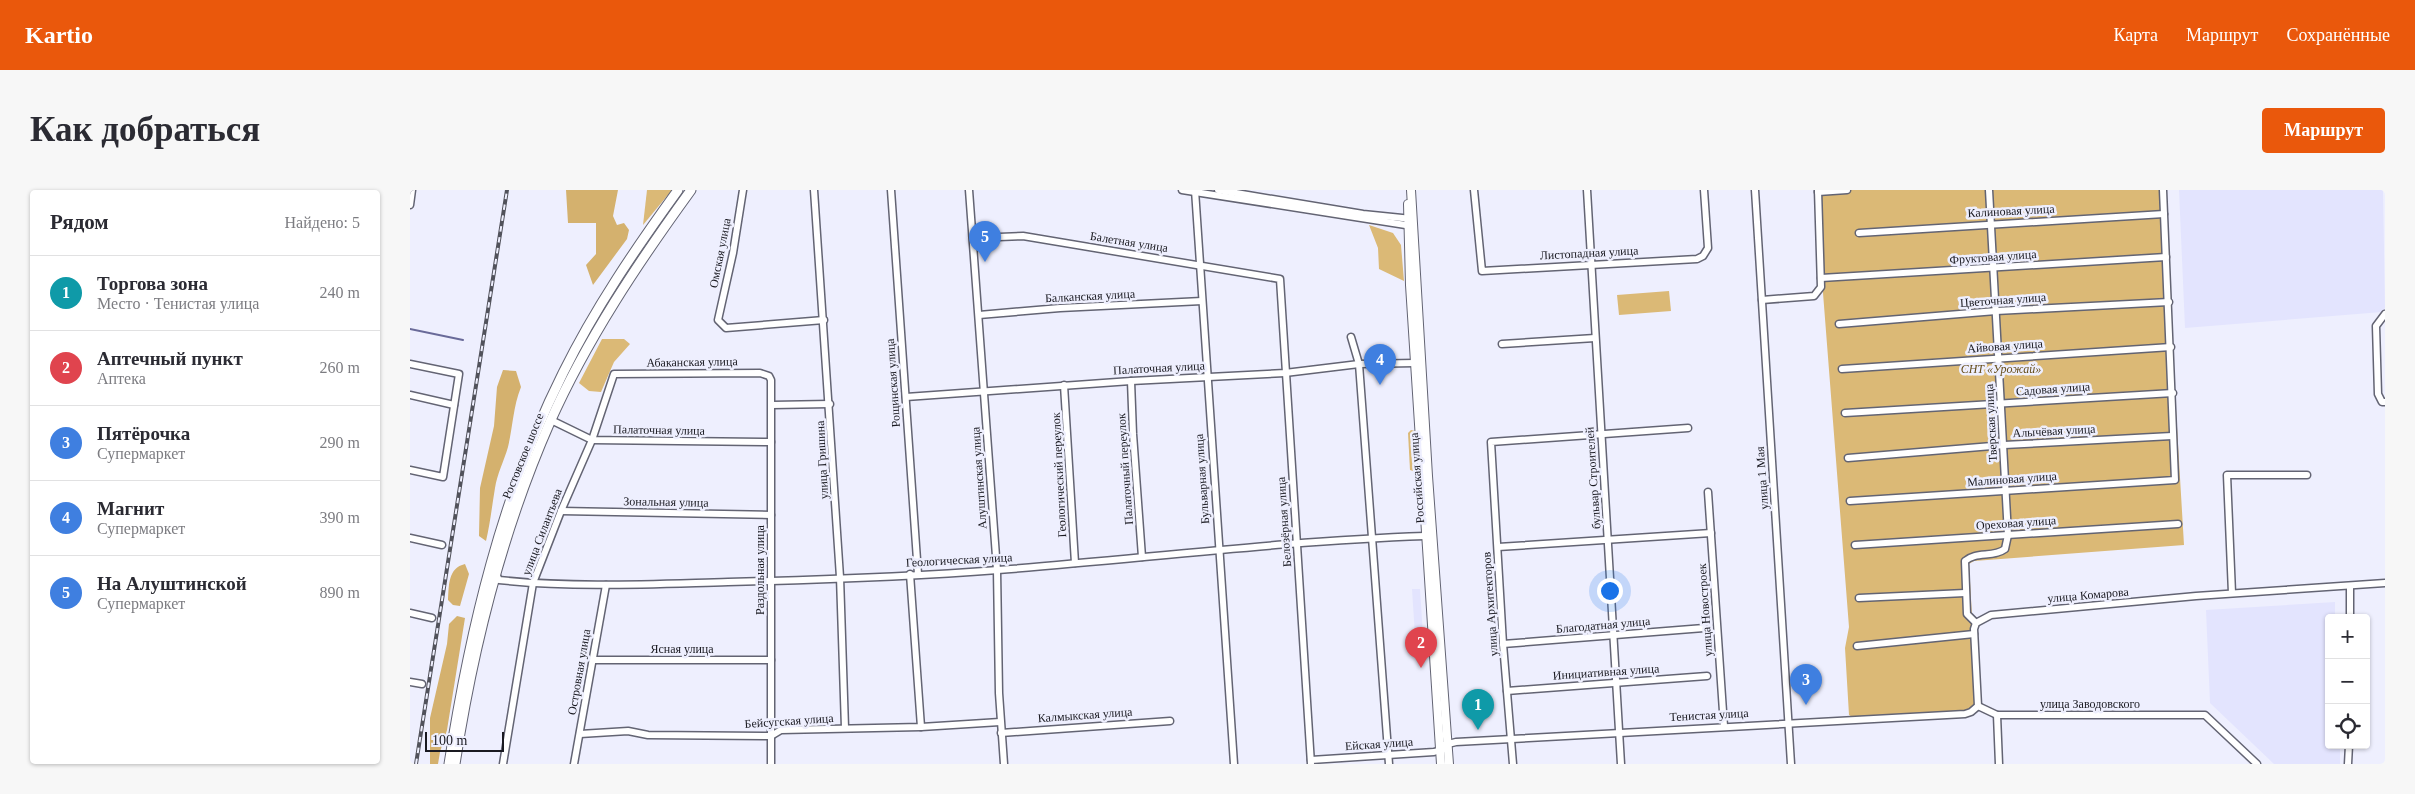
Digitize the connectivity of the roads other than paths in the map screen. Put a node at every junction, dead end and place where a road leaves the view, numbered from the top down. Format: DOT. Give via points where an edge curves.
graph roads {
  1 [pos="412,190"];
  2 [pos="678,190"];
  3 [pos="691,190"];
  4 [pos="743,190"];
  5 [pos="814,190"];
  6 [pos="891,190"];
  7 [pos="969,190"];
  8 [pos="1182,190"];
  9 [pos="1218,190"];
  10 [pos="1407,190"];
  11 [pos="1411,190"];
  12 [pos="1474,190"];
  13 [pos="1587,190"];
  14 [pos="1704,190"];
  15 [pos="1755,190"];
  16 [pos="1847,190"];
  17 [pos="1989,190"];
  18 [pos="2163,190"];
  19 [pos="1195,191"];
  20 [pos="1818,191"];
  21 [pos="410,205"];
  22 [pos="2164,214"];
  23 [pos="1410,222"];
  24 [pos="1991,224"];
  25 [pos="1859,233"];
  26 [pos="974,238"];
  27 [pos="2166,257"];
  28 [pos="1200,264"];
  29 [pos="1592,264"];
  30 [pos="1994,268"];
  31 [pos="1821,278"];
  32 [pos="1280,279"];
  33 [pos="1762,300"];
  34 [pos="1202,301"];
  35 [pos="2169,302"];
  36 [pos="1996,311"];
  37 [pos="2385,314"];
  38 [pos="980,315"];
  39 [pos="824,320"];
  40 [pos="1839,324"];
  41 [pos="1351,337"];
  42 [pos="1595,338"];
  43 [pos="1502,344"];
  44 [pos="2171,347"];
  45 [pos="1999,357"];
  46 [pos="1418,363"];
  47 [pos="410,364"];
  48 [pos="1359,364"];
  49 [pos="1842,369"];
  50 [pos="1286,373"];
  51 [pos="614,374"];
  52 [pos="769,376"];
  53 [pos="1206,376"];
  54 [pos="1131,380"];
  55 [pos="1064,385"];
  56 [pos="984,391"];
  57 [pos="2173,393"];
  58 [pos="410,394"];
  59 [pos="906,397"];
  60 [pos="2385,402"];
  61 [pos="454,404"];
  62 [pos="830,404"];
  63 [pos="2002,404"];
  64 [pos="772,405"];
  65 [pos="1845,413"];
  66 [pos="551,420"];
  67 [pos="1688,428"];
  68 [pos="1602,433"];
  69 [pos="2172,436"];
  70 [pos="592,440"];
  71 [pos="771,442"];
  72 [pos="2004,445"];
  73 [pos="1848,458"];
  74 [pos="410,470"];
  75 [pos="2307,475"];
  76 [pos="2006,491"];
  77 [pos="1708,492"];
  78 [pos="1850,501"];
  79 [pos="561,511"];
  80 [pos="771,514"];
  81 [pos="2178,524"];
  82 [pos="1711,533"];
  83 [pos="2008,535"];
  84 [pos="1425,536"];
  85 [pos="410,538"];
  86 [pos="1372,538"];
  87 [pos="1609,540"];
  88 [pos="1297,543"];
  89 [pos="442,545"];
  90 [pos="1855,545"];
  91 [pos="1498,547"];
  92 [pos="1218,549"];
  93 [pos="1142,557"];
  94 [pos="1075,563"];
  95 [pos="997,570"];
  96 [pos="496,574"];
  97 [pos="914,574"];
  98 [pos="840,577"];
  99 [pos="771,581"];
  100 [pos="533,583"];
  101 [pos="2385,583"];
  102 [pos="606,585"];
  103 [pos="2350,589"];
  104 [pos="1965,593"];
  105 [pos="2232,593"];
  106 [pos="1859,598"];
  107 [pos="410,612"];
  108 [pos="2350,614"];
  109 [pos="432,618"];
  110 [pos="1979,621"];
  111 [pos="1704,628"];
  112 [pos="1974,634"];
  113 [pos="1615,635"];
  114 [pos="1503,644"];
  115 [pos="1857,646"];
  116 [pos="593,660"];
  117 [pos="771,660"];
  118 [pos="1708,676"];
  119 [pos="1617,681"];
  120 [pos="410,682"];
  121 [pos="422,684"];
  122 [pos="1507,691"];
  123 [pos="1978,706"];
  124 [pos="1997,715"];
  125 [pos="1170,720"];
  126 [pos="1000,722"];
  127 [pos="1788,722"];
  128 [pos="1724,726"];
  129 [pos="921,727"];
  130 [pos="845,728"];
  131 [pos="1620,732"];
  132 [pos="1001,733"];
  133 [pos="580,734"];
  134 [pos="771,736"];
  135 [pos="1511,739"];
  136 [pos="1443,747"];
  137 [pos="2349,749"];
  138 [pos="1388,754"];
  139 [pos="1311,762"];
  140 [pos="448,764"];
  141 [pos="455,764"];
  142 [pos="503,764"];
  143 [pos="574,764"];
  144 [pos="771,764"];
  145 [pos="1004,764"];
  146 [pos="1234,764"];
  147 [pos="1389,764"];
  148 [pos="1441,764"];
  149 [pos="1448,764"];
  150 [pos="1513,764"];
  151 [pos="1621,764"];
  152 [pos="1791,764"];
  153 [pos="1999,764"];
  154 [pos="2257,764"];
  155 [pos="2348,764"];
  1 -- 21 [label="street"];
  2 -- 140 [label="highway, Ростовское шоссе" via="627,263 576,348 537,430 503,521 475,621"];
  3 -- 66 [label="highway, Ростовское шоссе" via="639,262 584,354"];
  4 -- 39 [label="street, Омская улица" via="718,320 726,328"];
  5 -- 39 [label="street, улица Гришина"];
  6 -- 59 [label="street, Рощинская улица"];
  7 -- 26 [label="street, Алуштинская улица"];
  8 -- 19 [label="street"];
  9 -- 23 [label="street"];
  10 -- 23 [label="main road, Российская улица"];
  11 -- 23 [label="main road, Российская улица"];
  12 -- 29 [label="street, Листопадная улица" via="1482,271"];
  13 -- 29 [label="street, бульвар Строителей"];
  14 -- 29 [label="street, Листопадная улица" via="1708,248 1703,256 1697,259"];
  15 -- 33 [label="street, улица 1 Мая"];
  16 -- 20 [label="street"];
  17 -- 24 [label="street, Тверская улица"];
  18 -- 22 [label="street"];
  19 -- 23 [label="street"];
  19 -- 28 [label="street, Бульварная улица"];
  20 -- 31 [label="street"];
  22 -- 24 [label="street, Калиновая улица"];
  22 -- 27 [label="street"];
  23 -- 46 [label="main road, Российская улица"];
  24 -- 25 [label="street, Калиновая улица"];
  24 -- 30 [label="street, Тверская улица"];
  26 -- 28 [label="street, Балетная улица" via="1023,236"];
  26 -- 38 [label="street, Алуштинская улица"];
  27 -- 30 [label="street, Фруктовая улица"];
  27 -- 35 [label="street"];
  28 -- 32 [label="street, Балетная улица"];
  28 -- 34 [label="street, Бульварная улица"];
  29 -- 42 [label="street, бульвар Строителей"];
  30 -- 31 [label="street, Фруктовая улица"];
  30 -- 36 [label="street, Тверская улица"];
  31 -- 33 [label="street" via="1821,287 1814,296"];
  32 -- 50 [label="street, Белозёрная улица"];
  33 -- 127 [label="street, улица 1 Мая"];
  34 -- 38 [label="street, Балканская улица"];
  34 -- 53 [label="street, Бульварная улица"];
  35 -- 36 [label="street, Цветочная улица"];
  35 -- 44 [label="street"];
  36 -- 40 [label="street, Цветочная улица"];
  36 -- 45 [label="street, Тверская улица"];
  37 -- 60 [label="street" via="2376,326 2378,394"];
  38 -- 56 [label="street, Алуштинская улица"];
  39 -- 62 [label="street, улица Гришина"];
  41 -- 48 [label="street"];
  42 -- 43 [label="street"];
  42 -- 68 [label="street, бульвар Строителей"];
  44 -- 45 [label="street, Айвовая улица"];
  44 -- 57 [label="street"];
  45 -- 49 [label="street, Айвовая улица"];
  45 -- 63 [label="street, Тверская улица"];
  46 -- 48 [label="street, Палаточная улица"];
  46 -- 84 [label="main road, Российская улица"];
  46 -- 136 [label="main road, Российская улица"];
  47 -- 61 [label="street" via="459,374"];
  48 -- 50 [label="street, Палаточная улица"];
  48 -- 86 [label="street"];
  50 -- 53 [label="street, Палаточная улица"];
  50 -- 88 [label="street, Белозёрная улица"];
  51 -- 52 [label="street, Абаканская улица" via="760,373"];
  51 -- 70 [label="street, улица Силантьева"];
  52 -- 64 [label="street, Раздольная улица"];
  53 -- 54 [label="street, Палаточная улица"];
  53 -- 92 [label="street, Бульварная улица"];
  54 -- 55 [label="street, Палаточная улица"];
  54 -- 93 [label="street, Палаточный переулок"];
  55 -- 56 [label="street, Палаточная улица"];
  55 -- 94 [label="street, Геологический переулок"];
  56 -- 59 [label="street, Палаточная улица"];
  56 -- 95 [label="street, Алуштинская улица"];
  57 -- 63 [label="street, Садовая улица"];
  57 -- 69 [label="street"];
  58 -- 61 [label="street"];
  59 -- 97 [label="street, Рощинская улица"];
  61 -- 74 [label="street" via="443,477"];
  62 -- 64 [label="street"];
  62 -- 98 [label="street, улица Гришина"];
  63 -- 65 [label="street, Садовая улица"];
  63 -- 72 [label="street, Тверская улица"];
  64 -- 71 [label="street, Раздольная улица"];
  66 -- 70 [label="street, Палаточная улица"];
  66 -- 96 [label="highway, Ростовское шоссе" via="515,513"];
  67 -- 68 [label="street"];
  68 -- 87 [label="street, бульвар Строителей"];
  68 -- 91 [label="street, улица Архитекторов" via="1491,442"];
  69 -- 72 [label="street, Алычёвая улица"];
  69 -- 76 [label="street, Малиновая улица" via="2176,480"];
  70 -- 71 [label="street, Палаточная улица"];
  70 -- 79 [label="street, улица Силантьева"];
  71 -- 80 [label="street, Раздольная улица"];
  72 -- 73 [label="street, Алычёвая улица"];
  72 -- 76 [label="street, Тверская улица"];
  75 -- 105 [label="street" via="2227,475"];
  76 -- 78 [label="street, Малиновая улица"];
  76 -- 83 [label="street, Тверская улица"];
  77 -- 82 [label="street, улица Новостроек"];
  79 -- 80 [label="street, Зональная улица"];
  79 -- 100 [label="street, улица Силантьева"];
  80 -- 99 [label="street, Раздольная улица"];
  81 -- 83 [label="street, Ореховая улица"];
  82 -- 87 [label="street"];
  82 -- 128 [label="street, улица Новостроек"];
  83 -- 90 [label="street, Ореховая улица"];
  83 -- 104 [label="street" via="2005,549 1998,554 1970,556 1965,561"];
  84 -- 86 [label="street, Геологическая улица"];
  84 -- 136 [label="main road, Российская улица"];
  85 -- 89 [label="street"];
  86 -- 88 [label="street, Геологическая улица"];
  86 -- 138 [label="street"];
  87 -- 91 [label="street"];
  87 -- 113 [label="street, бульвар Строителей"];
  88 -- 92 [label="street, Геологическая улица"];
  88 -- 139 [label="street, Белозёрная улица"];
  91 -- 114 [label="street, улица Архитекторов"];
  92 -- 93 [label="street, Геологическая улица"];
  92 -- 146 [label="street, Бульварная улица"];
  93 -- 94 [label="street, Геологическая улица"];
  94 -- 95 [label="street, Геологическая улица"];
  95 -- 97 [label="street, Геологическая улица"];
  95 -- 126 [label="street, Алуштинская улица"];
  96 -- 100 [label="street, Геологическая улица" via="499,580"];
  96 -- 141 [label="highway, Ростовское шоссе" via="480,630"];
  97 -- 98 [label="street, Геологическая улица"];
  97 -- 129 [label="street, Рощинская улица"];
  98 -- 99 [label="street, Геологическая улица"];
  98 -- 130 [label="street, улица Гришина"];
  99 -- 102 [label="street, Геологическая улица"];
  99 -- 117 [label="street, Раздольная улица"];
  100 -- 102 [label="street, Геологическая улица"];
  100 -- 142 [label="street, улица Силантьева"];
  101 -- 103 [label="street"];
  102 -- 116 [label="street, Островная улица"];
  103 -- 105 [label="street"];
  103 -- 108 [label="street"];
  104 -- 106 [label="street"];
  104 -- 110 [label="street" via="1967,614"];
  105 -- 110 [label="street, улица Комарова" via="1991,615"];
  107 -- 109 [label="street"];
  110 -- 112 [label="street"];
  111 -- 113 [label="street, Благодатная улица"];
  112 -- 115 [label="street"];
  112 -- 123 [label="street"];
  113 -- 114 [label="street, Благодатная улица"];
  113 -- 119 [label="street, бульвар Строителей"];
  114 -- 122 [label="street, улица Архитекторов"];
  116 -- 117 [label="street, Ясная улица"];
  116 -- 133 [label="street, Островная улица"];
  117 -- 134 [label="street, Раздольная улица"];
  118 -- 119 [label="street, Инициативная улица"];
  119 -- 122 [label="street, Инициативная улица"];
  119 -- 131 [label="street, бульвар Строителей"];
  120 -- 121 [label="street"];
  122 -- 135 [label="street, улица Архитекторов"];
  123 -- 124 [label="street, улица Заводовского"];
  123 -- 127 [label="street, Тенистая улица" via="1965,714"];
  124 -- 153 [label="street"];
  124 -- 154 [label="street, улица Заводовского" via="2205,715"];
  125 -- 132 [label="street, Калмыкская улица"];
  126 -- 129 [label="street, Бейсугская улица"];
  126 -- 132 [label="street, Алуштинская улица"];
  127 -- 128 [label="street, Тенистая улица"];
  127 -- 152 [label="street, улица 1 Мая"];
  128 -- 131 [label="street, Тенистая улица"];
  129 -- 130 [label="street, Бейсугская улица"];
  130 -- 134 [label="street, Бейсугская улица" via="781,730"];
  131 -- 135 [label="street, Тенистая улица"];
  131 -- 151 [label="street, бульвар Строителей"];
  132 -- 145 [label="street, Алуштинская улица"];
  133 -- 134 [label="street, Бейсугская улица" via="628,731 648,735"];
  133 -- 143 [label="street, Островная улица"];
  134 -- 144 [label="street, Раздольная улица"];
  135 -- 136 [label="street, Тенистая улица"];
  135 -- 150 [label="street, улица Архитекторов"];
  136 -- 138 [label="street, Ейская улица"];
  136 -- 148 [label="main road, Российская улица"];
  136 -- 149 [label="main road, Российская улица"];
  137 -- 155 [label="street"];
  138 -- 139 [label="street, Ейская улица"];
  138 -- 147 [label="street"];
}
